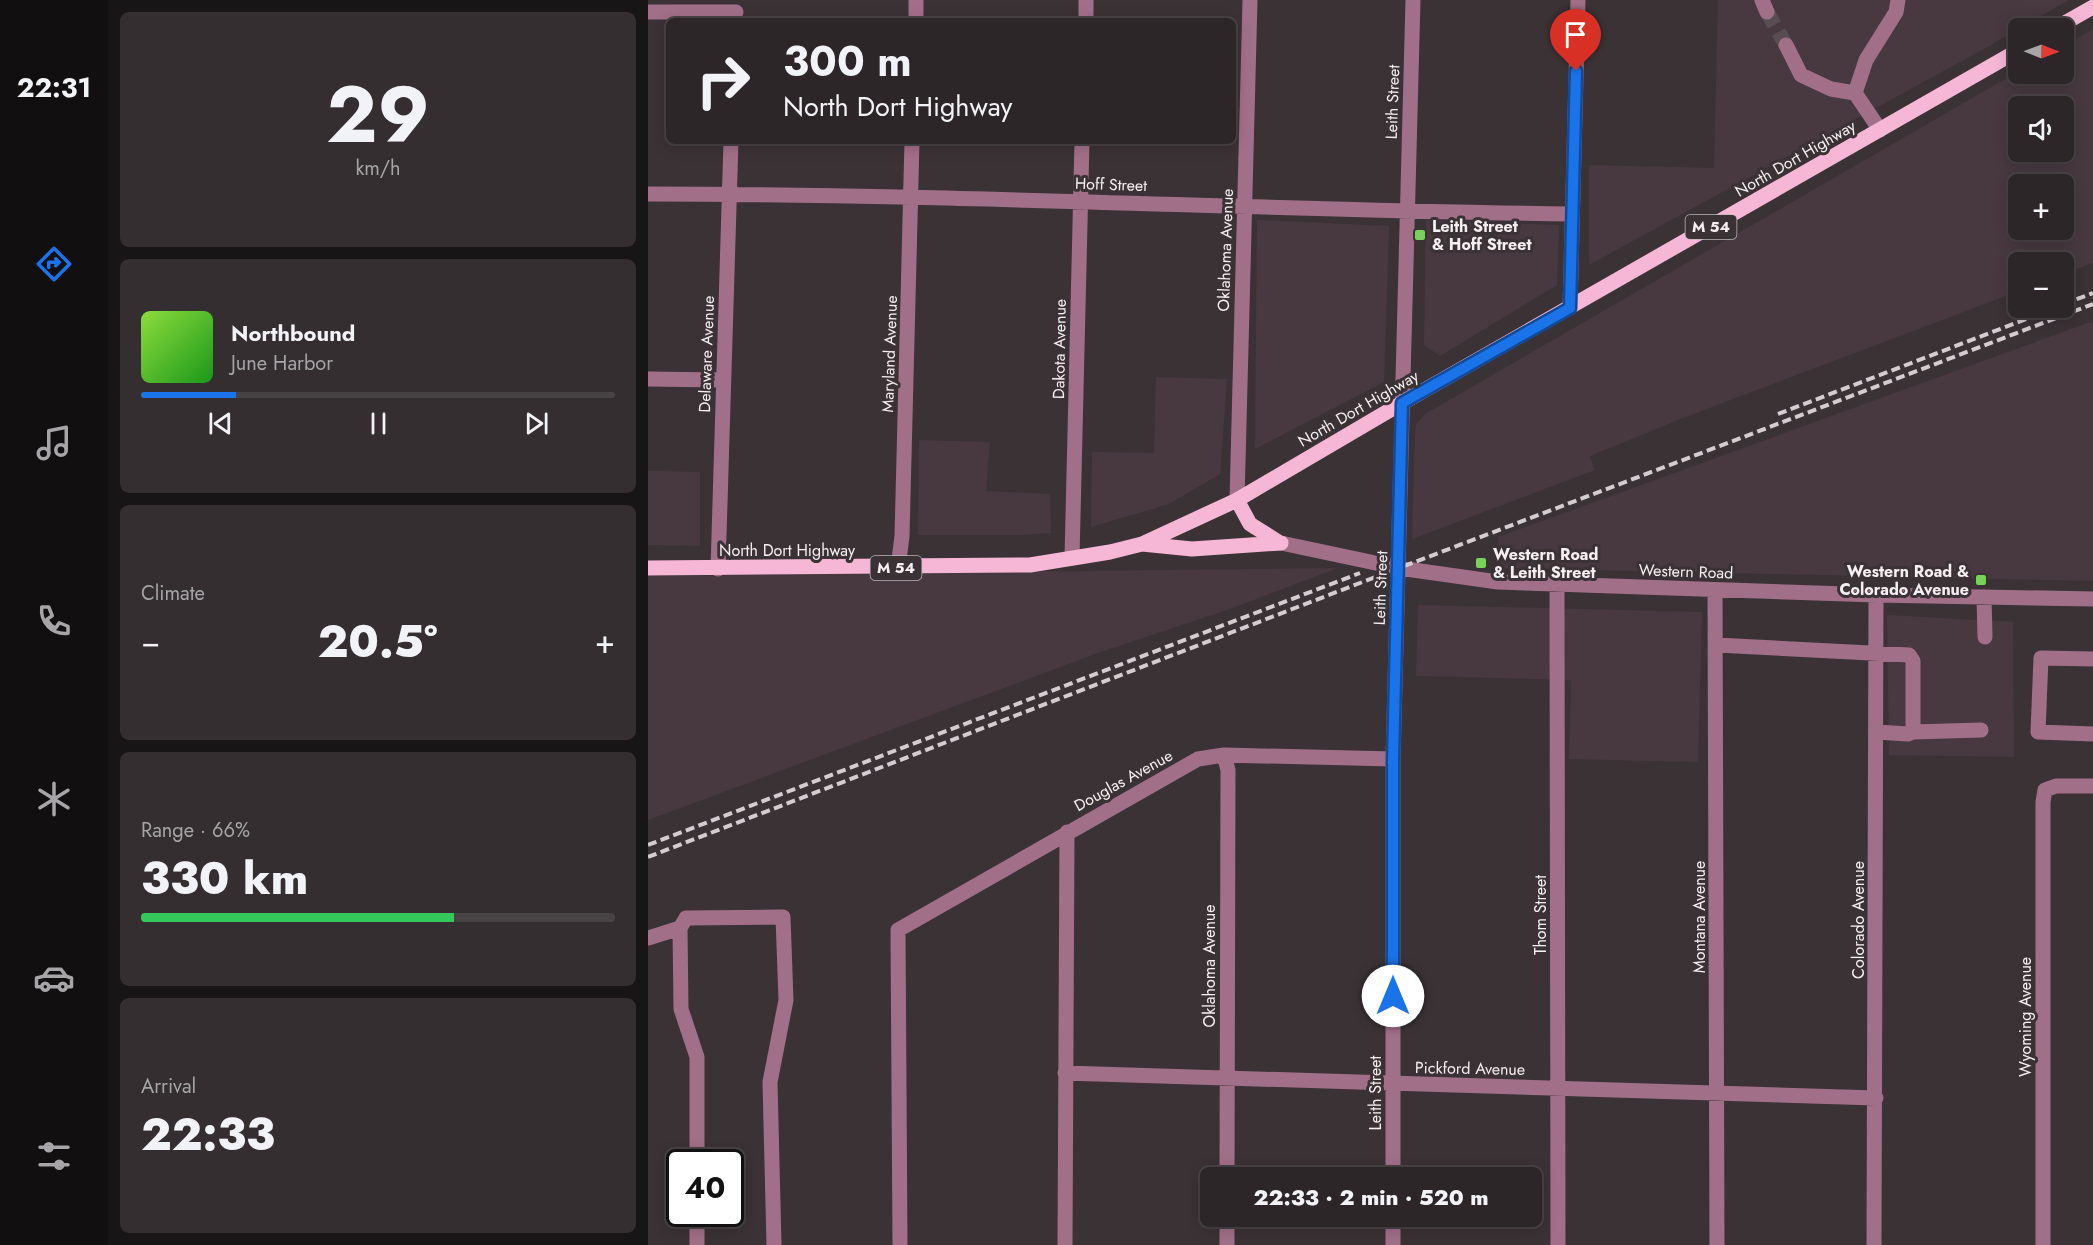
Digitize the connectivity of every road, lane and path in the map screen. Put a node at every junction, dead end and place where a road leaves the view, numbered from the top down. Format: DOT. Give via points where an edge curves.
graph roads {
  1 [pos="916,0"];
  2 [pos="1086,0"];
  3 [pos="1250,0"];
  4 [pos="1413,0"];
  5 [pos="1578,0"];
  6 [pos="1898,0"];
  7 [pos="2093,7"];
  8 [pos="736,11"];
  9 [pos="648,12"];
  10 [pos="916,18"];
  11 [pos="1086,18"];
  12 [pos="2074,18"];
  13 [pos="1786,45"];
  14 [pos="2008,56"];
  15 [pos="1855,93"];
  16 [pos="1880,130"];
  17 [pos="731,144"];
  18 [pos="912,144"];
  19 [pos="1082,144"];
  20 [pos="648,194"];
  21 [pos="729,194"];
  22 [pos="911,198"];
  23 [pos="1080,201"];
  24 [pos="1245,206"];
  25 [pos="1407,212"];
  26 [pos="1572,214"];
  27 [pos="1570,308"];
  28 [pos="648,379"];
  29 [pos="722,380"];
  30 [pos="1402,403"];
  31 [pos="1237,500"];
  32 [pos="1281,543"];
  33 [pos="1142,544"];
  34 [pos="1072,558"];
  35 [pos="648,568"];
  36 [pos="898,568"];
  37 [pos="1399,568"];
  38 [pos="718,569"];
  39 [pos="1557,585"];
  40 [pos="1715,590"];
  41 [pos="1876,595"];
  42 [pos="1984,597"];
  43 [pos="2093,599"];
  44 [pos="1985,637"];
  45 [pos="1716,645"];
  46 [pos="1876,652"];
  47 [pos="2093,659"];
  48 [pos="1981,730"];
  49 [pos="1876,732"];
  50 [pos="1913,732"];
  51 [pos="2093,734"];
  52 [pos="1224,755"];
  53 [pos="1393,759"];
  54 [pos="2093,786"];
  55 [pos="1067,832"];
  56 [pos="680,928"];
  57 [pos="648,938"];
  58 [pos="1065,1073"];
  59 [pos="1227,1077"];
  60 [pos="1393,1084"];
  61 [pos="1559,1088"];
  62 [pos="1717,1093"];
  63 [pos="1876,1098"];
  64 [pos="697,1149"];
  65 [pos="1227,1167"];
  66 [pos="1393,1167"];
  67 [pos="697,1227"];
  68 [pos="1227,1227"];
  69 [pos="1393,1227"];
  70 [pos="697,1245"];
  71 [pos="774,1245"];
  72 [pos="900,1245"];
  73 [pos="1065,1245"];
  74 [pos="1227,1245"];
  75 [pos="1393,1245"];
  76 [pos="1558,1245"];
  77 [pos="1717,1245"];
  78 [pos="1874,1245"];
  79 [pos="2043,1245"];
  1 -- 10 [label="street"];
  2 -- 11 [label="street"];
  3 -- 24 [label="street, Oklahoma Avenue"];
  4 -- 25 [label="street, Leith Street"];
  5 -- 26 [label="street"];
  6 -- 15 [label="street" via="1896,12 1866,60"];
  7 -- 12 [label="main road"];
  8 -- 9 [label="street"];
  13 -- 15 [label="street" via="1801,75"];
  14 -- 16 [label="main road, North Dort Highway / M 54"];
  15 -- 16 [label="street"];
  16 -- 27 [label="main road, North Dort Highway / M 54"];
  17 -- 21 [label="street, Delaware Avenue"];
  18 -- 22 [label="street, Maryland Avenue"];
  19 -- 23 [label="street, Dakota Avenue"];
  20 -- 21 [label="street, Hoff Street"];
  21 -- 22 [label="street, Hoff Street"];
  21 -- 29 [label="street, Delaware Avenue"];
  22 -- 23 [label="street, Hoff Street"];
  22 -- 36 [label="street, Maryland Avenue"];
  23 -- 24 [label="street, Hoff Street"];
  23 -- 34 [label="street, Dakota Avenue"];
  24 -- 25 [label="street, Hoff Street"];
  24 -- 31 [label="street, Oklahoma Avenue"];
  25 -- 26 [label="street, Hoff Street"];
  25 -- 30 [label="street, Leith Street"];
  26 -- 27 [label="street"];
  27 -- 30 [label="main road, North Dort Highway / M 54"];
  28 -- 29 [label="street"];
  29 -- 38 [label="street, Delaware Avenue"];
  30 -- 31 [label="main road, North Dort Highway / M 54"];
  30 -- 37 [label="street, Leith Street"];
  31 -- 32 [label="main road" via="1250,524"];
  31 -- 33 [label="main road, North Dort Highway / M 54"];
  32 -- 33 [label="main road" via="1192,549"];
  32 -- 37 [label="street, Western Road"];
  33 -- 34 [label="main road, North Dort Highway / M 54"];
  34 -- 36 [label="main road, North Dort Highway / M 54" via="1030,566"];
  35 -- 38 [label="main road, North Dort Highway / M 54"];
  36 -- 38 [label="main road, North Dort Highway / M 54"];
  37 -- 39 [label="street, Western Road" via="1477,580"];
  37 -- 53 [label="street, Leith Street"];
  39 -- 40 [label="street, Western Road"];
  39 -- 61 [label="street, Thom Street"];
  40 -- 41 [label="street, Western Road"];
  40 -- 45 [label="street, Montana Avenue"];
  41 -- 42 [label="street, Western Road"];
  41 -- 46 [label="street, Colorado Avenue"];
  42 -- 43 [label="street, Western Road"];
  42 -- 44 [label="street"];
  45 -- 46 [label="street"];
  45 -- 62 [label="street, Montana Avenue"];
  46 -- 49 [label="street, Colorado Avenue"];
  46 -- 50 [label="street" via="1911,656"];
  47 -- 51 [label="street" via="2041,658 2038,732"];
  48 -- 50 [label="street"];
  49 -- 50 [label="street"];
  49 -- 63 [label="street, Colorado Avenue"];
  52 -- 53 [label="street, Douglas Avenue"];
  52 -- 55 [label="street, Douglas Avenue" via="1198,759"];
  52 -- 59 [label="street, Oklahoma Avenue" via="1228,770"];
  53 -- 60 [label="street, Leith Street"];
  54 -- 79 [label="street, Wyoming Avenue" via="2056,786 2045,790 2043,802"];
  55 -- 58 [label="street"];
  55 -- 72 [label="street, Douglas Avenue" via="898,930"];
  56 -- 57 [label="street"];
  56 -- 64 [label="street" via="681,1009 697,1057"];
  56 -- 71 [label="street" via="686,918 783,917 786,1000 770,1082"];
  58 -- 59 [label="street, Pickford Avenue"];
  58 -- 73 [label="street"];
  59 -- 60 [label="street, Pickford Avenue"];
  59 -- 65 [label="street, Oklahoma Avenue"];
  60 -- 61 [label="street, Pickford Avenue"];
  60 -- 66 [label="street, Leith Street"];
  61 -- 62 [label="street, Pickford Avenue"];
  61 -- 76 [label="street, Thom Street"];
  62 -- 63 [label="street, Pickford Avenue"];
  62 -- 77 [label="street, Montana Avenue"];
  63 -- 78 [label="street, Colorado Avenue"];
  67 -- 70 [label="street"];
  68 -- 74 [label="street"];
  69 -- 75 [label="street"];
}
